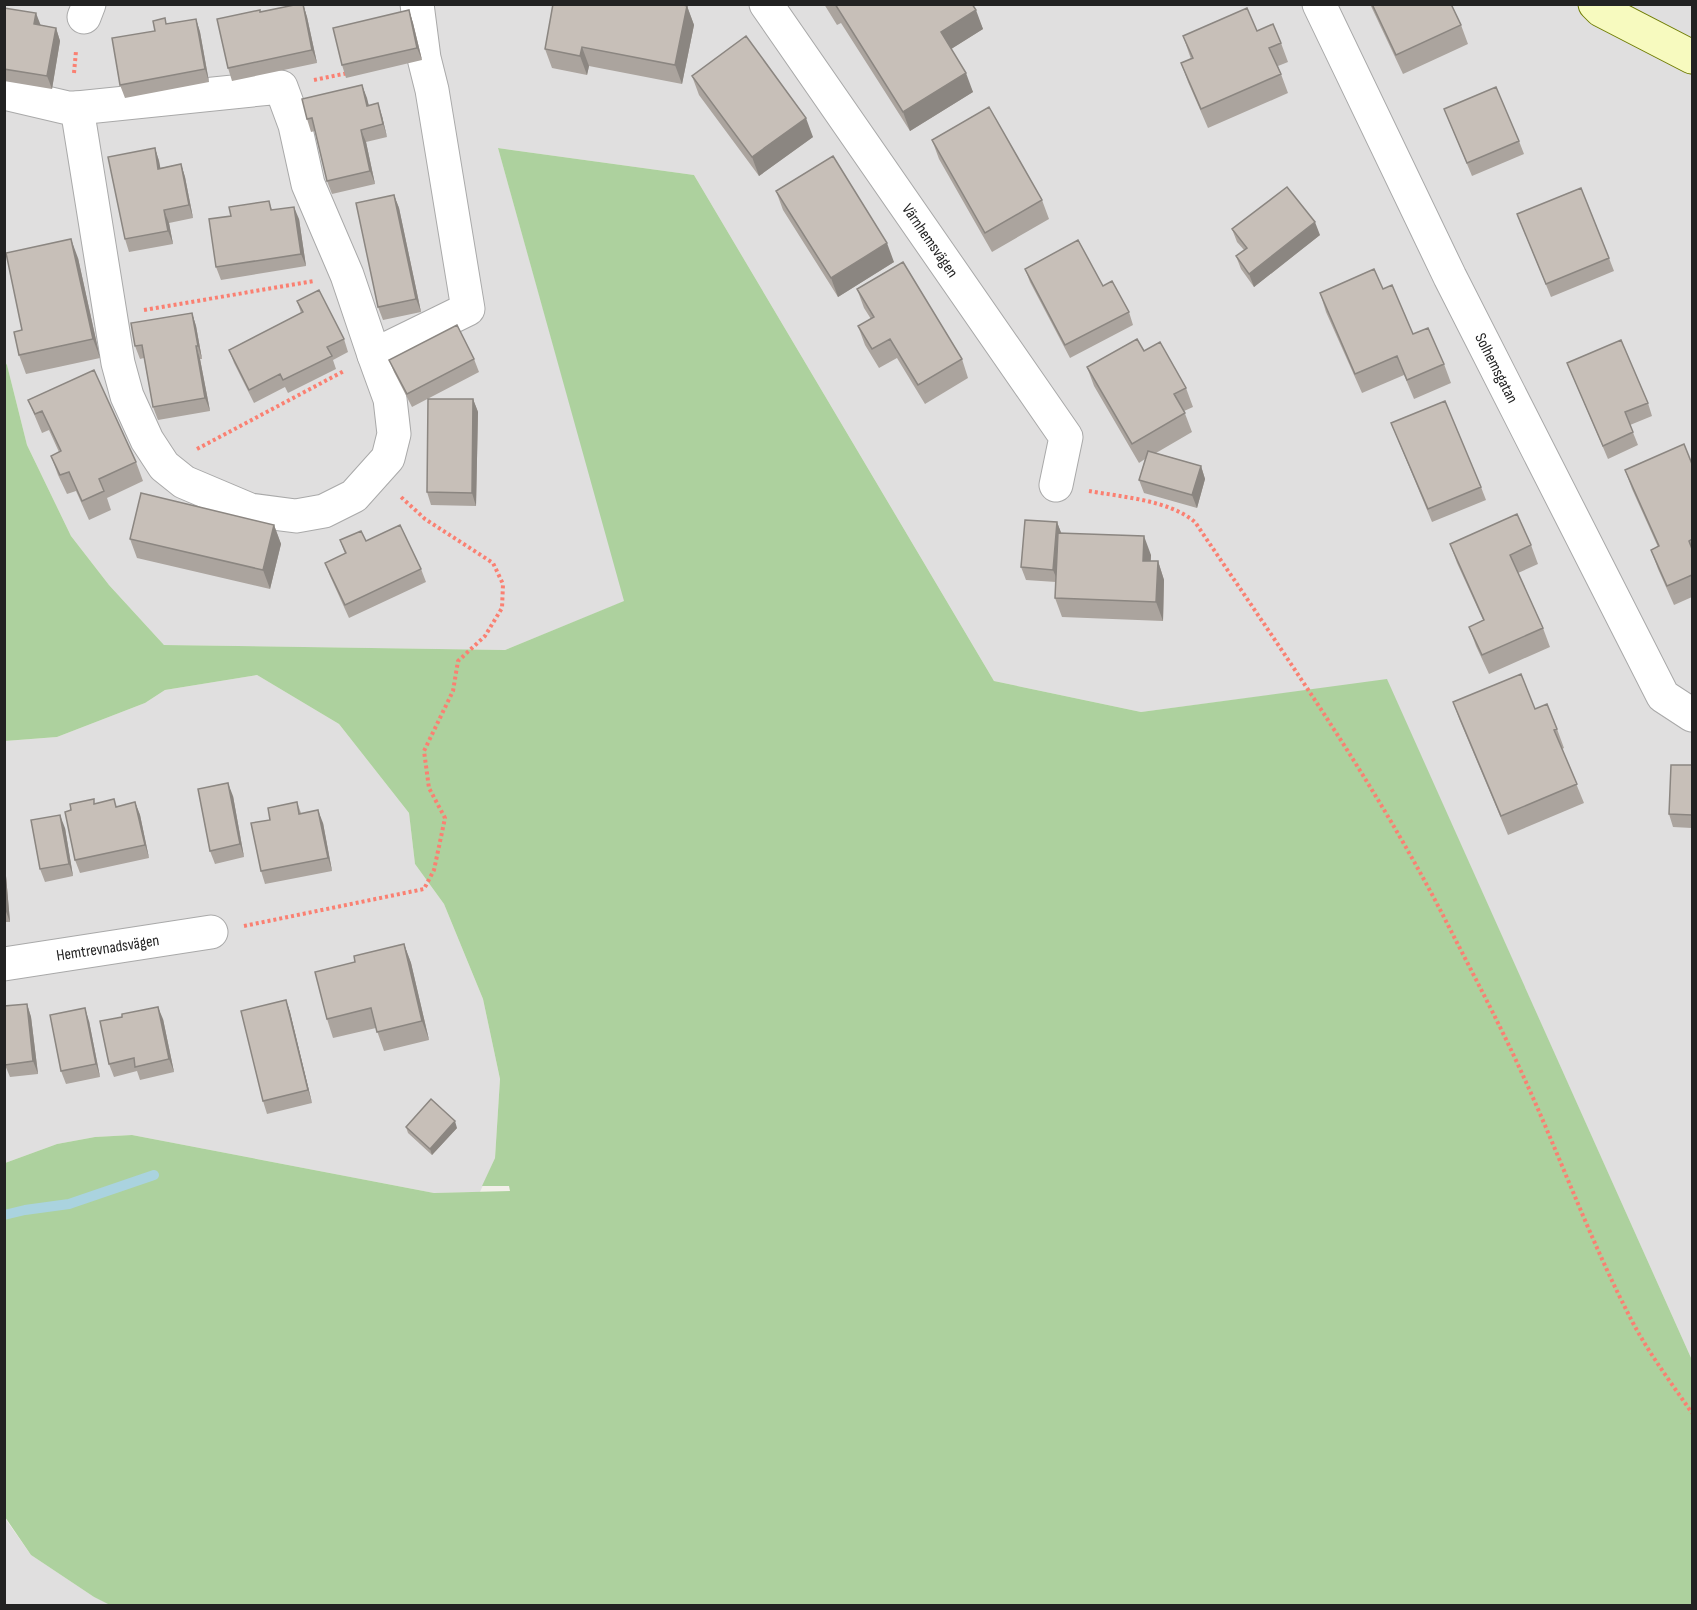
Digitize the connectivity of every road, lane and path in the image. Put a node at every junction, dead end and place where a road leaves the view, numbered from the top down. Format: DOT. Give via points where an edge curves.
graph roads {
  1 [pos="417,4"];
  2 [pos="766,4"];
  3 [pos="1319,4"];
  4 [pos="1595,4"];
  5 [pos="86,11"];
  6 [pos="1692,57"];
  7 [pos="358,71"];
  8 [pos="281,87"];
  9 [pos="4,93"];
  10 [pos="77,108"];
  11 [pos="347,275"];
  12 [pos="110,315"];
  13 [pos="374,355"];
  14 [pos="164,466"];
  15 [pos="375,474"];
  16 [pos="1056,485"];
  17 [pos="1692,715"];
  18 [pos="211,932"];
  19 [pos="4,964"];
  20 [pos="1692,1413"];
  1 -- 13 [label="street" via="468,309"];
  2 -- 16 [label="street, Värnhemsvägen" via="1066,437"];
  3 -- 17 [label="street, Solhemsgatan" via="1450,278 1663,696"];
  4 -- 6 [label="street"];
  5 -- 10 [label="path" via="76,50 72,92"];
  7 -- 8 [label="path"];
  8 -- 10 [label="street"];
  8 -- 11 [label="street" via="295,125 308,184"];
  9 -- 10 [label="street"];
  10 -- 12 [label="street"];
  11 -- 12 [label="path"];
  11 -- 13 [label="street"];
  12 -- 14 [label="street" via="127,396"];
  13 -- 14 [label="path"];
  13 -- 15 [label="street" via="390,399 394,434 388,458"];
  14 -- 15 [label="street" via="184,482 250,510 296,516 324,511 354,496"];
  15 -- 18 [label="path" via="425,519 493,563 503,584 502,608 485,636 458,662 453,690 424,751 429,788 446,818 434,870 424,890"];
  16 -- 20 [label="path" via="1163,506 1184,513 1195,522 1397,831 1520,1069 1634,1323"];
  18 -- 19 [label="street, Hemtrevnadsvägen"];
}
